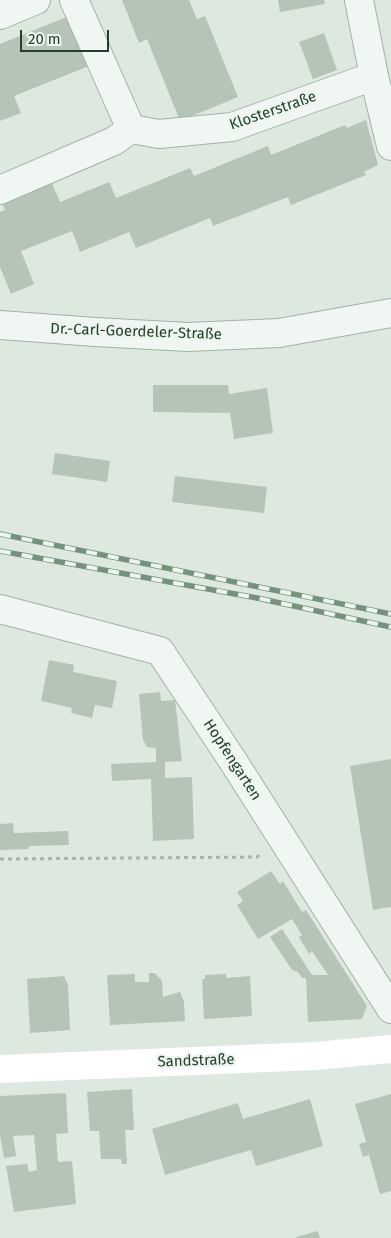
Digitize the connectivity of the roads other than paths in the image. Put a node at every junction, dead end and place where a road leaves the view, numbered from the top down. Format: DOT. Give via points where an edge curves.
graph roads {
  1 [pos="36,0"];
  2 [pos="74,0"];
  3 [pos="359,0"];
  4 [pos="0,14"];
  5 [pos="374,76"];
  6 [pos="131,129"];
  7 [pos="391,146"];
  8 [pos="0,190"];
  9 [pos="391,312"];
  10 [pos="0,325"];
  11 [pos="0,609"];
  12 [pos="391,1009"];
  13 [pos="391,1049"];
  14 [pos="0,1069"];
  1 -- 4 [label="street"];
  2 -- 6 [label="street"];
  3 -- 5 [label="street"];
  5 -- 6 [label="street, Klosterstraße" via="232,128 160,134"];
  5 -- 7 [label="street"];
  6 -- 8 [label="street" via="114,141"];
  9 -- 10 [label="street, Dr.-Carl-Goerdeler-Straße" via="279,333 197,336"];
  11 -- 12 [label="street, Hopfengarten" via="160,652"];
  13 -- 14 [label="main road, Sandstraße" via="315,1056"];
}
